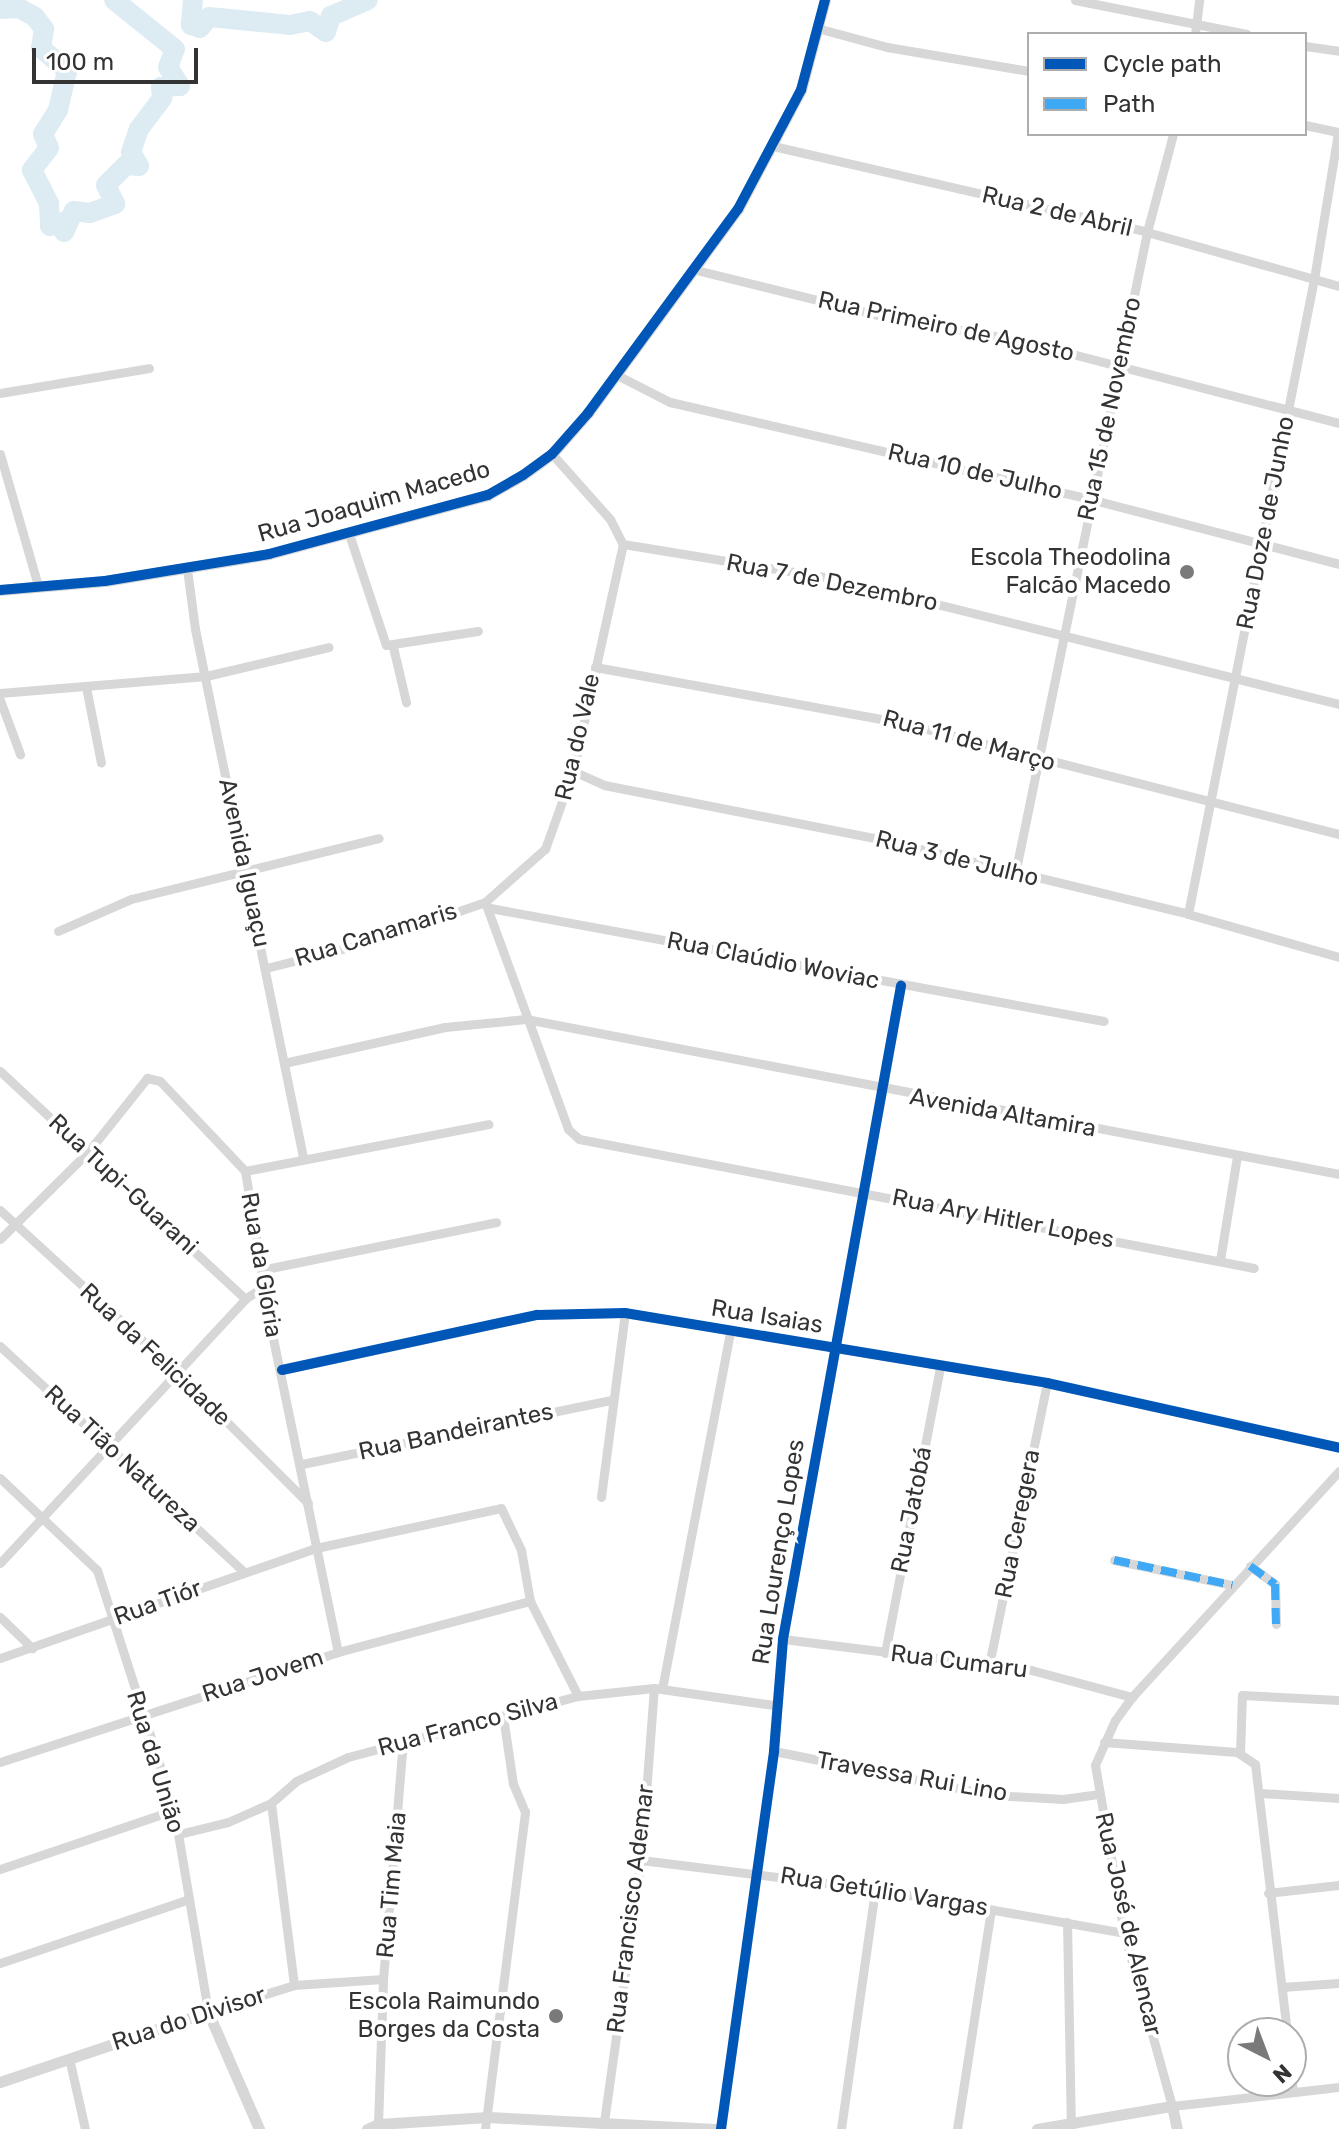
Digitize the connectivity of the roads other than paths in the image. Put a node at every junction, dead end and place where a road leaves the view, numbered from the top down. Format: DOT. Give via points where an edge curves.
graph roads {
  1 [pos="825,0"];
  2 [pos="1075,0"];
  3 [pos="1199,0"];
  4 [pos="1196,23"];
  5 [pos="817,28"];
  6 [pos="1195,32"];
  7 [pos="1238,32"];
  8 [pos="1307,46"];
  9 [pos="1339,51"];
  10 [pos="1027,71"];
  11 [pos="1307,125"];
  12 [pos="1339,132"];
  13 [pos="1172,136"];
  14 [pos="773,146"];
  15 [pos="1147,232"];
  16 [pos="692,269"];
  17 [pos="1314,279"];
  18 [pos="1339,286"];
  19 [pos="1119,366"];
  20 [pos="149,368"];
  21 [pos="615,374"];
  22 [pos="0,393"];
  23 [pos="1287,410"];
  24 [pos="1339,423"];
  25 [pos="0,454"];
  26 [pos="552,454"];
  27 [pos="1090,499"];
  28 [pos="349,534"];
  29 [pos="623,544"];
  30 [pos="1262,546"];
  31 [pos="1339,564"];
  32 [pos="187,569"];
  33 [pos="38,586"];
  34 [pos="0,590"];
  35 [pos="478,631"];
  36 [pos="1066,634"];
  37 [pos="329,647"];
  38 [pos="391,647"];
  39 [pos="595,667"];
  40 [pos="206,676"];
  41 [pos="1236,678"];
  42 [pos="86,687"];
  43 [pos="0,693"];
  44 [pos="0,700"];
  45 [pos="406,702"];
  46 [pos="1339,704"];
  47 [pos="20,754"];
  48 [pos="1039,761"];
  49 [pos="101,763"];
  50 [pos="573,771"];
  51 [pos="1214,802"];
  52 [pos="1339,834"];
  53 [pos="379,838"];
  54 [pos="245,873"];
  55 [pos="1015,874"];
  56 [pos="488,905"];
  57 [pos="1188,914"];
  58 [pos="58,931"];
  59 [pos="1339,957"];
  60 [pos="266,968"];
  61 [pos="901,986"];
  62 [pos="526,1019"];
  63 [pos="1104,1021"];
  64 [pos="284,1063"];
  65 [pos="0,1071"];
  66 [pos="885,1091"];
  67 [pos="488,1124"];
  68 [pos="88,1152"];
  69 [pos="1237,1156"];
  70 [pos="303,1157"];
  71 [pos="245,1171"];
  72 [pos="1339,1174"];
  73 [pos="862,1193"];
  74 [pos="0,1210"];
  75 [pos="496,1222"];
  76 [pos="14,1224"];
  77 [pos="0,1239"];
  78 [pos="1220,1260"];
  79 [pos="1254,1268"];
  80 [pos="261,1270"];
  81 [pos="266,1285"];
  82 [pos="245,1299"];
  83 [pos="625,1313"];
  84 [pos="730,1332"];
  85 [pos="0,1346"];
  86 [pos="833,1348"];
  87 [pos="940,1367"];
  88 [pos="282,1370"];
  89 [pos="180,1375"];
  90 [pos="1047,1383"];
  91 [pos="611,1400"];
  92 [pos="111,1445"];
  93 [pos="1339,1448"];
  94 [pos="302,1464"];
  95 [pos="1339,1471"];
  96 [pos="0,1478"];
  97 [pos="601,1497"];
  98 [pos="308,1503"];
  99 [pos="42,1517"];
  100 [pos="316,1548"];
  101 [pos="1114,1560"];
  102 [pos="0,1563"];
  103 [pos="1250,1566"];
  104 [pos="244,1572"];
  105 [pos="1232,1585"];
  106 [pos="530,1601"];
  107 [pos="0,1617"];
  108 [pos="114,1619"];
  109 [pos="1276,1624"];
  110 [pos="783,1639"];
  111 [pos="32,1648"];
  112 [pos="338,1652"];
  113 [pos="885,1653"];
  114 [pos="0,1658"];
  115 [pos="989,1665"];
  116 [pos="658,1688"];
  117 [pos="578,1696"];
  118 [pos="1132,1697"];
  119 [pos="1339,1700"];
  120 [pos="774,1705"];
  121 [pos="141,1715"];
  122 [pos="503,1716"];
  123 [pos="403,1742"];
  124 [pos="1104,1742"];
  125 [pos="774,1751"];
  126 [pos="1240,1754"];
  127 [pos="0,1762"];
  128 [pos="1260,1793"];
  129 [pos="1098,1794"];
  130 [pos="1339,1798"];
  131 [pos="271,1803"];
  132 [pos="174,1810"];
  133 [pos="179,1834"];
  134 [pos="641,1860"];
  135 [pos="0,1869"];
  136 [pos="756,1871"];
  137 [pos="1339,1885"];
  138 [pos="875,1889"];
  139 [pos="1268,1893"];
  140 [pos="186,1900"];
  141 [pos="991,1910"];
  142 [pos="1067,1922"];
  143 [pos="1124,1933"];
  144 [pos="0,1963"];
  145 [pos="383,1979"];
  146 [pos="1339,1983"];
  147 [pos="294,1985"];
  148 [pos="1282,1987"];
  149 [pos="208,2012"];
  150 [pos="1285,2017"];
  151 [pos="69,2058"];
  152 [pos="0,2082"];
  153 [pos="1339,2087"];
  154 [pos="1307,2090"];
  155 [pos="1250,2097"];
  156 [pos="1172,2106"];
  157 [pos="487,2123"];
  158 [pos="372,2126"];
  159 [pos="604,2126"];
  160 [pos="1071,2126"];
  161 [pos="85,2129"];
  162 [pos="259,2129"];
  163 [pos="720,2129"];
  164 [pos="841,2129"];
  165 [pos="957,2129"];
  166 [pos="1037,2129"];
  167 [pos="1177,2129"];
  1 -- 5 [label="street, Rua Joaquim Macedo"];
  2 -- 4 [label="street"];
  3 -- 4 [label="street"];
  4 -- 6 [label="street"];
  4 -- 7 [label="street"];
  5 -- 10 [label="street" via="887,47"];
  5 -- 14 [label="street, Rua Joaquim Macedo" via="801,90"];
  8 -- 9 [label="street"];
  11 -- 12 [label="street"];
  12 -- 17 [label="street, Rua Doze de Junho"];
  13 -- 15 [label="street, Rua 15 de Novembro"];
  14 -- 15 [label="street, Rua 2 de Abril"];
  14 -- 16 [label="street, Rua Joaquim Macedo" via="738,209"];
  15 -- 17 [label="street, Rua 2 de Abril"];
  15 -- 19 [label="street, Rua 15 de Novembro"];
  16 -- 19 [label="street, Rua Primeiro de Agosto"];
  16 -- 21 [label="street, Rua Joaquim Macedo"];
  17 -- 18 [label="street, Rua 2 de Abril"];
  17 -- 23 [label="street, Rua Doze de Junho"];
  19 -- 23 [label="street, Rua Primeiro de Agosto"];
  19 -- 27 [label="street, Rua 15 de Novembro"];
  20 -- 22 [label="street"];
  21 -- 26 [label="street, Rua Joaquim Macedo"];
  21 -- 27 [label="street, Rua 10 de Julho" via="670,402"];
  23 -- 24 [label="street, Rua Primeiro de Agosto"];
  23 -- 30 [label="street, Rua Doze de Junho"];
  25 -- 33 [label="street"];
  26 -- 28 [label="street, Rua Joaquim Macedo" via="488,495"];
  26 -- 29 [label="street" via="610,519"];
  27 -- 30 [label="street, Rua 10 de Julho"];
  27 -- 36 [label="street, Rua 15 de Novembro"];
  28 -- 32 [label="street, Rua Joaquim Macedo"];
  28 -- 38 [label="street"];
  29 -- 36 [label="street, Rua 7 de Dezembro" via="836,579"];
  29 -- 39 [label="street, Rua do Vale"];
  30 -- 31 [label="street, Rua 10 de Julho"];
  30 -- 41 [label="street, Rua Doze de Junho"];
  32 -- 33 [label="street, Rua Joaquim Macedo"];
  32 -- 40 [label="street, Avenida Iguaçu"];
  33 -- 34 [label="street, Rua Joaquim Macedo"];
  35 -- 38 [label="street"];
  36 -- 41 [label="street, Rua 7 de Dezembro"];
  36 -- 48 [label="street, Rua 15 de Novembro"];
  37 -- 40 [label="street"];
  38 -- 45 [label="street"];
  39 -- 48 [label="street, Rua 11 de Março" via="850,711"];
  39 -- 50 [label="street, Rua do Vale"];
  40 -- 42 [label="street"];
  40 -- 54 [label="street, Avenida Iguaçu"];
  41 -- 46 [label="street, Rua 7 de Dezembro"];
  41 -- 51 [label="street, Rua Doze de Junho"];
  42 -- 43 [label="street"];
  42 -- 49 [label="street"];
  44 -- 47 [label="street"];
  48 -- 51 [label="street, Rua 11 de Março"];
  48 -- 55 [label="street, Rua 15 de Novembro"];
  50 -- 55 [label="street, Rua 3 de Julho" via="604,785 875,838"];
  50 -- 56 [label="street, Rua do Vale" via="545,849"];
  51 -- 52 [label="street, Rua 11 de Março"];
  51 -- 57 [label="street, Rua Doze de Junho"];
  53 -- 54 [label="street"];
  54 -- 58 [label="street" via="131,899"];
  54 -- 60 [label="street, Avenida Iguaçu"];
  55 -- 57 [label="street, Rua 3 de Julho"];
  56 -- 60 [label="street, Rua Canamaris"];
  56 -- 61 [label="street, Rua Claúdio Woviac"];
  56 -- 62 [label="street"];
  57 -- 59 [label="street, Rua 3 de Julho"];
  60 -- 64 [label="street, Avenida Iguaçu"];
  61 -- 63 [label="street, Rua Claúdio Woviac"];
  61 -- 66 [label="street, Rua Lourenço Lopes"];
  62 -- 64 [label="street, Avenida Altamira" via="445,1027"];
  62 -- 66 [label="street, Avenida Altamira"];
  62 -- 73 [label="street, Rua Ary Hitler Lopes" via="568,1129 587,1142"];
  64 -- 70 [label="street, Avenida Iguaçu"];
  65 -- 68 [label="street, Rua Tupi-Guarani"];
  66 -- 69 [label="street, Avenida Altamira"];
  66 -- 73 [label="street, Rua Lourenço Lopes"];
  67 -- 70 [label="street"];
  68 -- 71 [label="street" via="152,1077"];
  68 -- 76 [label="street"];
  68 -- 82 [label="street, Rua Tupi-Guarani"];
  69 -- 72 [label="street, Avenida Altamira"];
  69 -- 78 [label="street"];
  70 -- 71 [label="street"];
  71 -- 80 [label="street, Rua da Glória"];
  73 -- 78 [label="street, Rua Ary Hitler Lopes"];
  73 -- 86 [label="street, Rua Lourenço Lopes"];
  74 -- 76 [label="street, Rua da Felicidade"];
  75 -- 80 [label="street"];
  76 -- 77 [label="street"];
  76 -- 89 [label="street, Rua da Felicidade"];
  78 -- 79 [label="street, Rua Ary Hitler Lopes"];
  80 -- 81 [label="street, Rua da Glória"];
  81 -- 82 [label="street"];
  81 -- 88 [label="street, Rua da Glória"];
  82 -- 89 [label="street"];
  83 -- 84 [label="street, Rua Isaias"];
  83 -- 88 [label="street, Rua Isaias" via="537,1315"];
  83 -- 91 [label="street"];
  84 -- 86 [label="street, Rua Isaias"];
  84 -- 116 [label="street, Rua Francisco Ademar"];
  85 -- 92 [label="street, Rua Tião Natureza"];
  86 -- 87 [label="street, Rua Isaias"];
  86 -- 110 [label="street, Rua Lourenço Lopes"];
  87 -- 90 [label="street, Rua Isaias"];
  87 -- 113 [label="street, Rua Jatobá"];
  88 -- 94 [label="street, Rua da Glória"];
  89 -- 92 [label="street"];
  89 -- 98 [label="street, Rua da Felicidade"];
  90 -- 93 [label="street, Rua Isaias"];
  90 -- 115 [label="street, Rua Ceregera"];
  91 -- 94 [label="street, Rua Bandeirantes"];
  91 -- 97 [label="street"];
  92 -- 99 [label="street"];
  92 -- 104 [label="street, Rua Tião Natureza"];
  94 -- 98 [label="street, Rua da Glória"];
  95 -- 103 [label="street, Rua José de Alencar"];
  96 -- 99 [label="street, Rua da União"];
  98 -- 100 [label="street, Rua da Glória"];
  99 -- 102 [label="street"];
  99 -- 108 [label="street, Rua da União" via="97,1570"];
  100 -- 104 [label="street, Rua Tiór"];
  100 -- 106 [label="street, Rua Tiór" via="501,1508 521,1550"];
  100 -- 112 [label="street, Rua da Glória"];
  101 -- 105 [label="street"];
  103 -- 105 [label="street, Rua José de Alencar"];
  103 -- 109 [label="street" via="1275,1584"];
  104 -- 108 [label="street, Rua Tiór"];
  105 -- 118 [label="street, Rua José de Alencar"];
  106 -- 112 [label="street, Rua Jovem"];
  106 -- 117 [label="street"];
  107 -- 111 [label="street"];
  108 -- 111 [label="street, Rua Tiór"];
  108 -- 121 [label="street, Rua da União"];
  110 -- 113 [label="street, Rua Cumaru"];
  110 -- 120 [label="street, Rua Lourenço Lopes"];
  111 -- 114 [label="street, Rua Tiór"];
  112 -- 121 [label="street, Rua Jovem"];
  113 -- 115 [label="street, Rua Cumaru"];
  115 -- 118 [label="street, Rua Cumaru" via="1031,1670"];
  116 -- 117 [label="street, Rua Franco Silva"];
  116 -- 120 [label="street, Rua Franco Silva"];
  116 -- 134 [label="street, Rua Francisco Ademar"];
  117 -- 122 [label="street, Rua Franco Silva"];
  118 -- 124 [label="street, Rua José de Alencar"];
  119 -- 126 [label="street" via="1242,1695"];
  120 -- 125 [label="street, Rua Lourenço Lopes"];
  121 -- 127 [label="street, Rua Jovem"];
  121 -- 132 [label="street, Rua da União"];
  122 -- 123 [label="street, Rua Franco Silva"];
  122 -- 157 [label="street" via="513,1784 525,1812"];
  123 -- 131 [label="street, Rua Franco Silva" via="348,1757 296,1781"];
  123 -- 145 [label="street, Rua Tim Maia"];
  124 -- 126 [label="street"];
  124 -- 129 [label="street, Rua José de Alencar" via="1095,1765"];
  125 -- 129 [label="street, Travessa Rui Lino" via="992,1795 1063,1799"];
  125 -- 136 [label="street, Rua Lourenço Lopes"];
  126 -- 128 [label="street" via="1255,1764"];
  128 -- 130 [label="street"];
  128 -- 139 [label="street"];
  129 -- 143 [label="street, Rua José de Alencar"];
  131 -- 133 [label="street, Rua Franco Silva" via="228,1822"];
  131 -- 147 [label="street"];
  132 -- 133 [label="street, Rua da União"];
  132 -- 135 [label="street"];
  133 -- 140 [label="street, Rua da União"];
  134 -- 136 [label="street, Rua Getúlio Vargas"];
  134 -- 159 [label="street, Rua Francisco Ademar"];
  136 -- 138 [label="street, Rua Getúlio Vargas"];
  136 -- 163 [label="street, Rua Lourenço Lopes"];
  137 -- 139 [label="street"];
  138 -- 141 [label="street, Rua Getúlio Vargas"];
  138 -- 164 [label="street"];
  139 -- 148 [label="street"];
  140 -- 144 [label="street"];
  140 -- 149 [label="street, Rua da União"];
  141 -- 142 [label="street, Rua Getúlio Vargas"];
  141 -- 165 [label="street"];
  142 -- 143 [label="street, Rua Getúlio Vargas"];
  142 -- 160 [label="street" via="1065,2045"];
  143 -- 156 [label="street, Rua José de Alencar"];
  145 -- 147 [label="street, Rua do Divisor"];
  145 -- 158 [label="street, Rua Tim Maia"];
  146 -- 148 [label="street"];
  147 -- 149 [label="street, Rua do Divisor"];
  148 -- 150 [label="street"];
  149 -- 151 [label="street, Rua do Divisor"];
  149 -- 162 [label="street, Rua da União"];
  151 -- 152 [label="street, Rua do Divisor"];
  151 -- 161 [label="street"];
  153 -- 154 [label="street"];
  155 -- 156 [label="street"];
  156 -- 160 [label="street"];
  156 -- 167 [label="street, Rua José de Alencar"];
  157 -- 158 [label="street"];
  157 -- 159 [label="street"];
  159 -- 163 [label="street"];
  160 -- 166 [label="street"];
}
